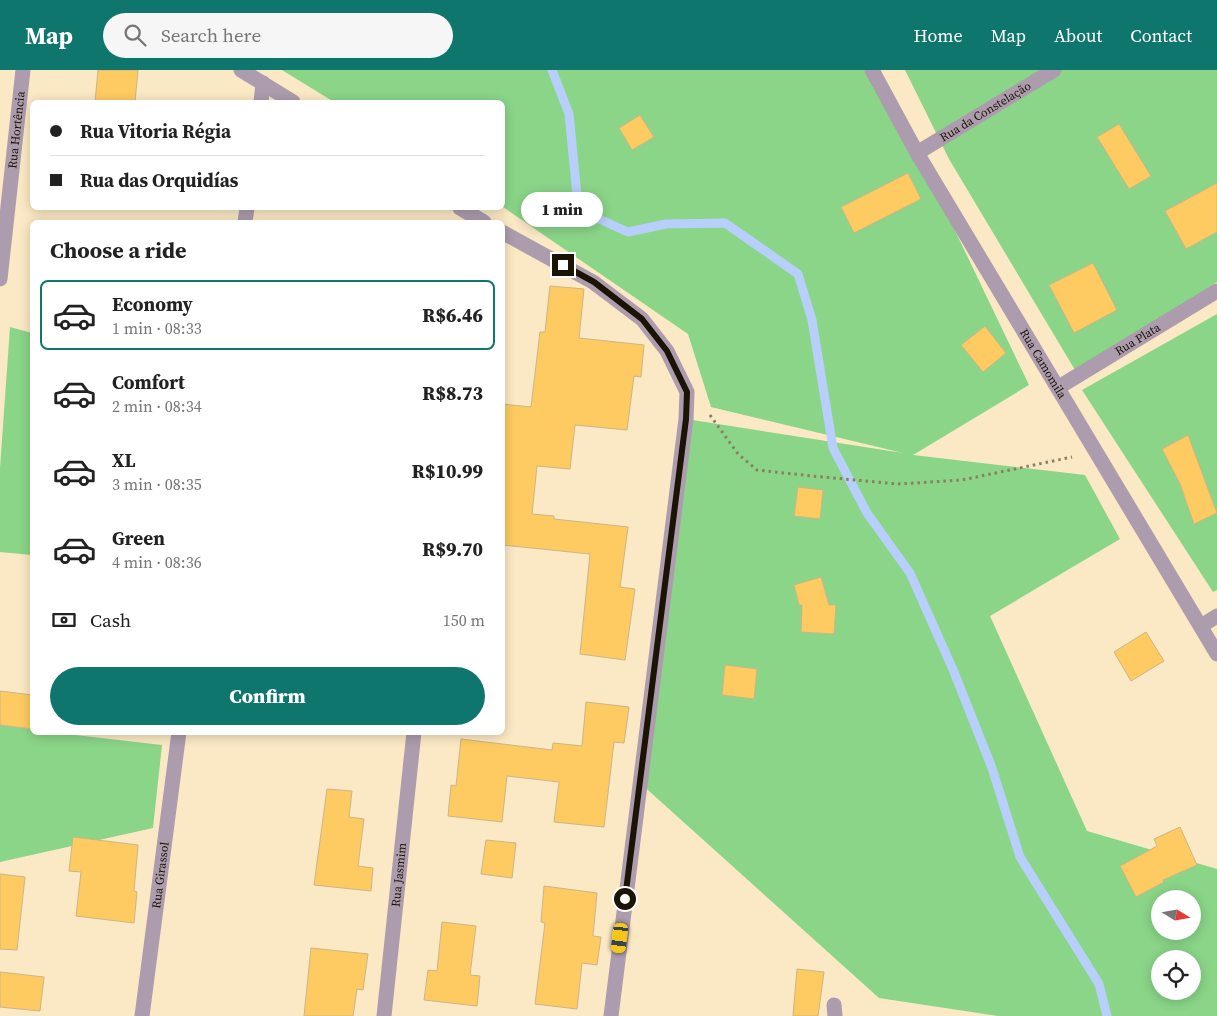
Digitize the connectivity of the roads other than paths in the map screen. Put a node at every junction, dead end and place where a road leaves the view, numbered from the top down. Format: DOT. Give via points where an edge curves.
graph roads {
  1 [pos="23,70"];
  2 [pos="241,70"];
  3 [pos="872,70"];
  4 [pos="1054,70"];
  5 [pos="263,84"];
  6 [pos="261,100"];
  7 [pos="290,100"];
  8 [pos="918,153"];
  9 [pos="463,210"];
  10 [pos="478,220"];
  11 [pos="505,234"];
  12 [pos="0,279"];
  13 [pos="1217,291"];
  14 [pos="1059,387"];
  15 [pos="1217,616"];
  16 [pos="1201,626"];
  17 [pos="1217,654"];
  18 [pos="179,735"];
  19 [pos="414,735"];
  20 [pos="142,1016"];
  21 [pos="384,1016"];
  22 [pos="611,1016"];
  1 -- 12 [label="street, Rua Hortência"];
  2 -- 5 [label="street"];
  3 -- 8 [label="street, Rua Camomila"];
  4 -- 8 [label="street, Rua da Constelação"];
  5 -- 6 [label="street"];
  5 -- 7 [label="street"];
  8 -- 14 [label="street, Rua Camomila"];
  9 -- 10 [label="street"];
  11 -- 22 [label="street" via="594,282 642,319 667,351 687,392"];
  13 -- 14 [label="street, Rua Plata"];
  14 -- 16 [label="street, Rua Camomila"];
  15 -- 16 [label="street"];
  16 -- 17 [label="street, Rua Camomila"];
  18 -- 20 [label="street, Rua Girassol"];
  19 -- 21 [label="street, Rua Jasmim"];
}
